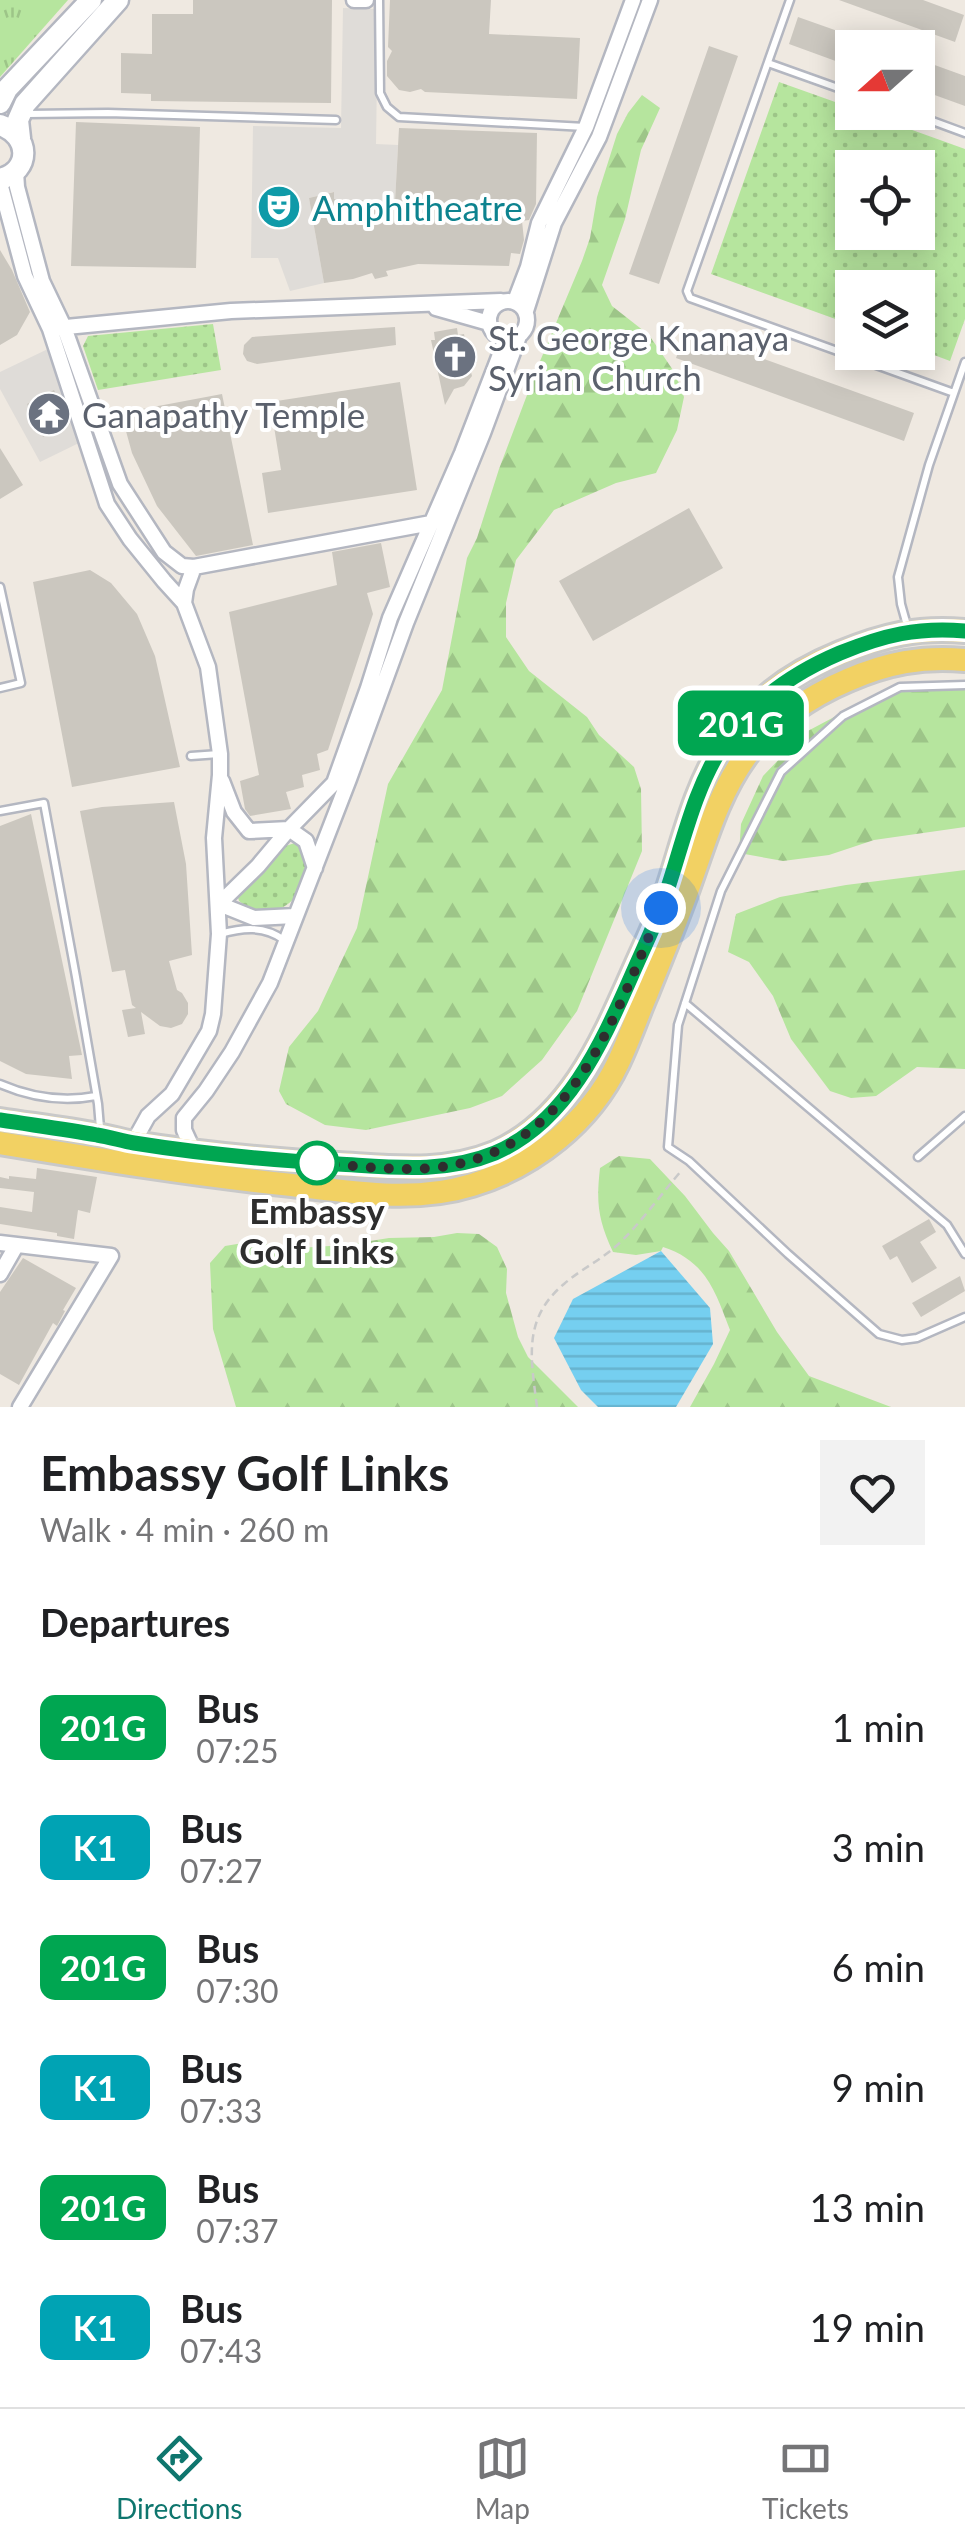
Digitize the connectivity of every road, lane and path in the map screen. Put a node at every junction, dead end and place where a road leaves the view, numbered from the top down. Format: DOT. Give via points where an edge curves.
graph roads {
  1 [pos="91,0"];
  2 [pos="118,0"];
  3 [pos="354,0"];
  4 [pos="366,0"];
  5 [pos="379,0"];
  6 [pos="633,0"];
  7 [pos="650,0"];
  8 [pos="790,0"];
  9 [pos="768,64"];
  10 [pos="835,87"];
  11 [pos="0,103"];
  12 [pos="21,114"];
  13 [pos="336,120"];
  14 [pos="935,122"];
  15 [pos="0,125"];
  16 [pos="586,128"];
  17 [pos="965,133"];
  18 [pos="20,138"];
  19 [pos="5,178"];
  20 [pos="514,304"];
  21 [pos="426,305"];
  22 [pos="489,323"];
  23 [pos="57,328"];
  24 [pos="512,338"];
  25 [pos="965,362"];
  26 [pos="954,393"];
  27 [pos="431,523"];
  28 [pos="194,568"];
  29 [pos="0,587"];
  30 [pos="184,603"];
  31 [pos="908,631"];
  32 [pos="965,632"];
  33 [pos="965,660"];
  34 [pos="965,686"];
  35 [pos="0,688"];
  36 [pos="220,754"];
  37 [pos="191,756"];
  38 [pos="220,776"];
  39 [pos="0,811"];
  40 [pos="289,829"];
  41 [pos="315,868"];
  42 [pos="219,904"];
  43 [pos="295,916"];
  44 [pos="218,934"];
  45 [pos="286,940"];
  46 [pos="685,1003"];
  47 [pos="0,1084"];
  48 [pos="96,1096"];
  49 [pos="965,1116"];
  50 [pos="0,1120"];
  51 [pos="100,1135"];
  52 [pos="132,1143"];
  53 [pos="0,1144"];
  54 [pos="194,1152"];
  55 [pos="918,1157"];
  56 [pos="689,1161"];
  57 [pos="0,1242"];
  58 [pos="16,1246"];
  59 [pos="965,1254"];
  60 [pos="0,1274"];
  61 [pos="965,1317"];
  62 [pos="20,1407"];
  63 [pos="537,1407"];
  1 -- 11 [label="street"];
  2 -- 12 [label="street"];
  3 -- 4 [label="street"];
  5 -- 16 [label="lane" via="380,93 399,118"];
  6 -- 16 [label="street"];
  7 -- 20 [label="street" via="599,138"];
  8 -- 9 [label="lane"];
  9 -- 10 [label="lane"];
  9 -- 26 [label="lane" via="690,298"];
  12 -- 13 [label="lane"];
  12 -- 18 [label="street"];
  14 -- 17 [label="lane"];
  15 -- 18 [label="street"];
  16 -- 20 [label="street" via="539,223"];
  18 -- 19 [label="street" via="23,156"];
  19 -- 23 [label="street" via="17,187"];
  20 -- 21 [label="street"];
  20 -- 22 [label="street" via="491,310"];
  20 -- 24 [label="street" via="527,325"];
  21 -- 22 [label="street"];
  21 -- 23 [label="street" via="231,312"];
  22 -- 24 [label="street" via="495,334"];
  23 -- 28 [label="street" via="120,484 164,552"];
  23 -- 30 [label="street" via="107,504"];
  24 -- 27 [label="street"];
  24 -- 41 [label="street" via="483,433"];
  25 -- 26 [label="lane"];
  26 -- 31 [label="lane" via="898,577"];
  27 -- 28 [label="street"];
  27 -- 40 [label="street" via="390,618 334,783"];
  28 -- 30 [label="street"];
  29 -- 35 [label="lane" via="21,683"];
  30 -- 36 [label="street" via="208,667"];
  31 -- 32 [label="main road"];
  31 -- 54 [label="main road" via="786,680 724,743 608,1029 580,1079 531,1132 496,1152 432,1168"];
  33 -- 53 [label="main road" via="926,658 876,668 830,688 766,732 738,768 709,828 617,1065 565,1133 506,1173 427,1194 340,1190 199,1176"];
  34 -- 46 [label="lane" via="900,686 843,716 781,772 721,891"];
  36 -- 37 [label="lane"];
  36 -- 38 [label="street"];
  38 -- 40 [label="street" via="248,831"];
  38 -- 42 [label="street" via="214,838"];
  39 -- 48 [label="lane" via="44,804"];
  40 -- 41 [label="street" via="306,842"];
  40 -- 42 [label="street"];
  41 -- 43 [label="street"];
  42 -- 43 [label="street" via="254,918"];
  42 -- 44 [label="street"];
  43 -- 45 [label="street"];
  44 -- 45 [label="lane" via="260,930"];
  44 -- 52 [label="street" via="210,1031"];
  45 -- 54 [label="street" via="232,1052 184,1118"];
  46 -- 56 [label="lane" via="668,1147"];
  46 -- 59 [label="lane" via="946,1226"];
  47 -- 48 [label="lane" via="54,1098"];
  48 -- 51 [label="lane"];
  49 -- 55 [label="lane"];
  50 -- 51 [label="main road"];
  51 -- 52 [label="main road"];
  52 -- 54 [label="main road"];
  56 -- 61 [label="lane" via="878,1334 918,1338"];
  56 -- 63 [label="path" via="616,1246 562,1285 540,1311 530,1350"];
  57 -- 58 [label="street"];
  58 -- 60 [label="street"];
  58 -- 62 [label="street" via="112,1256"];
}
